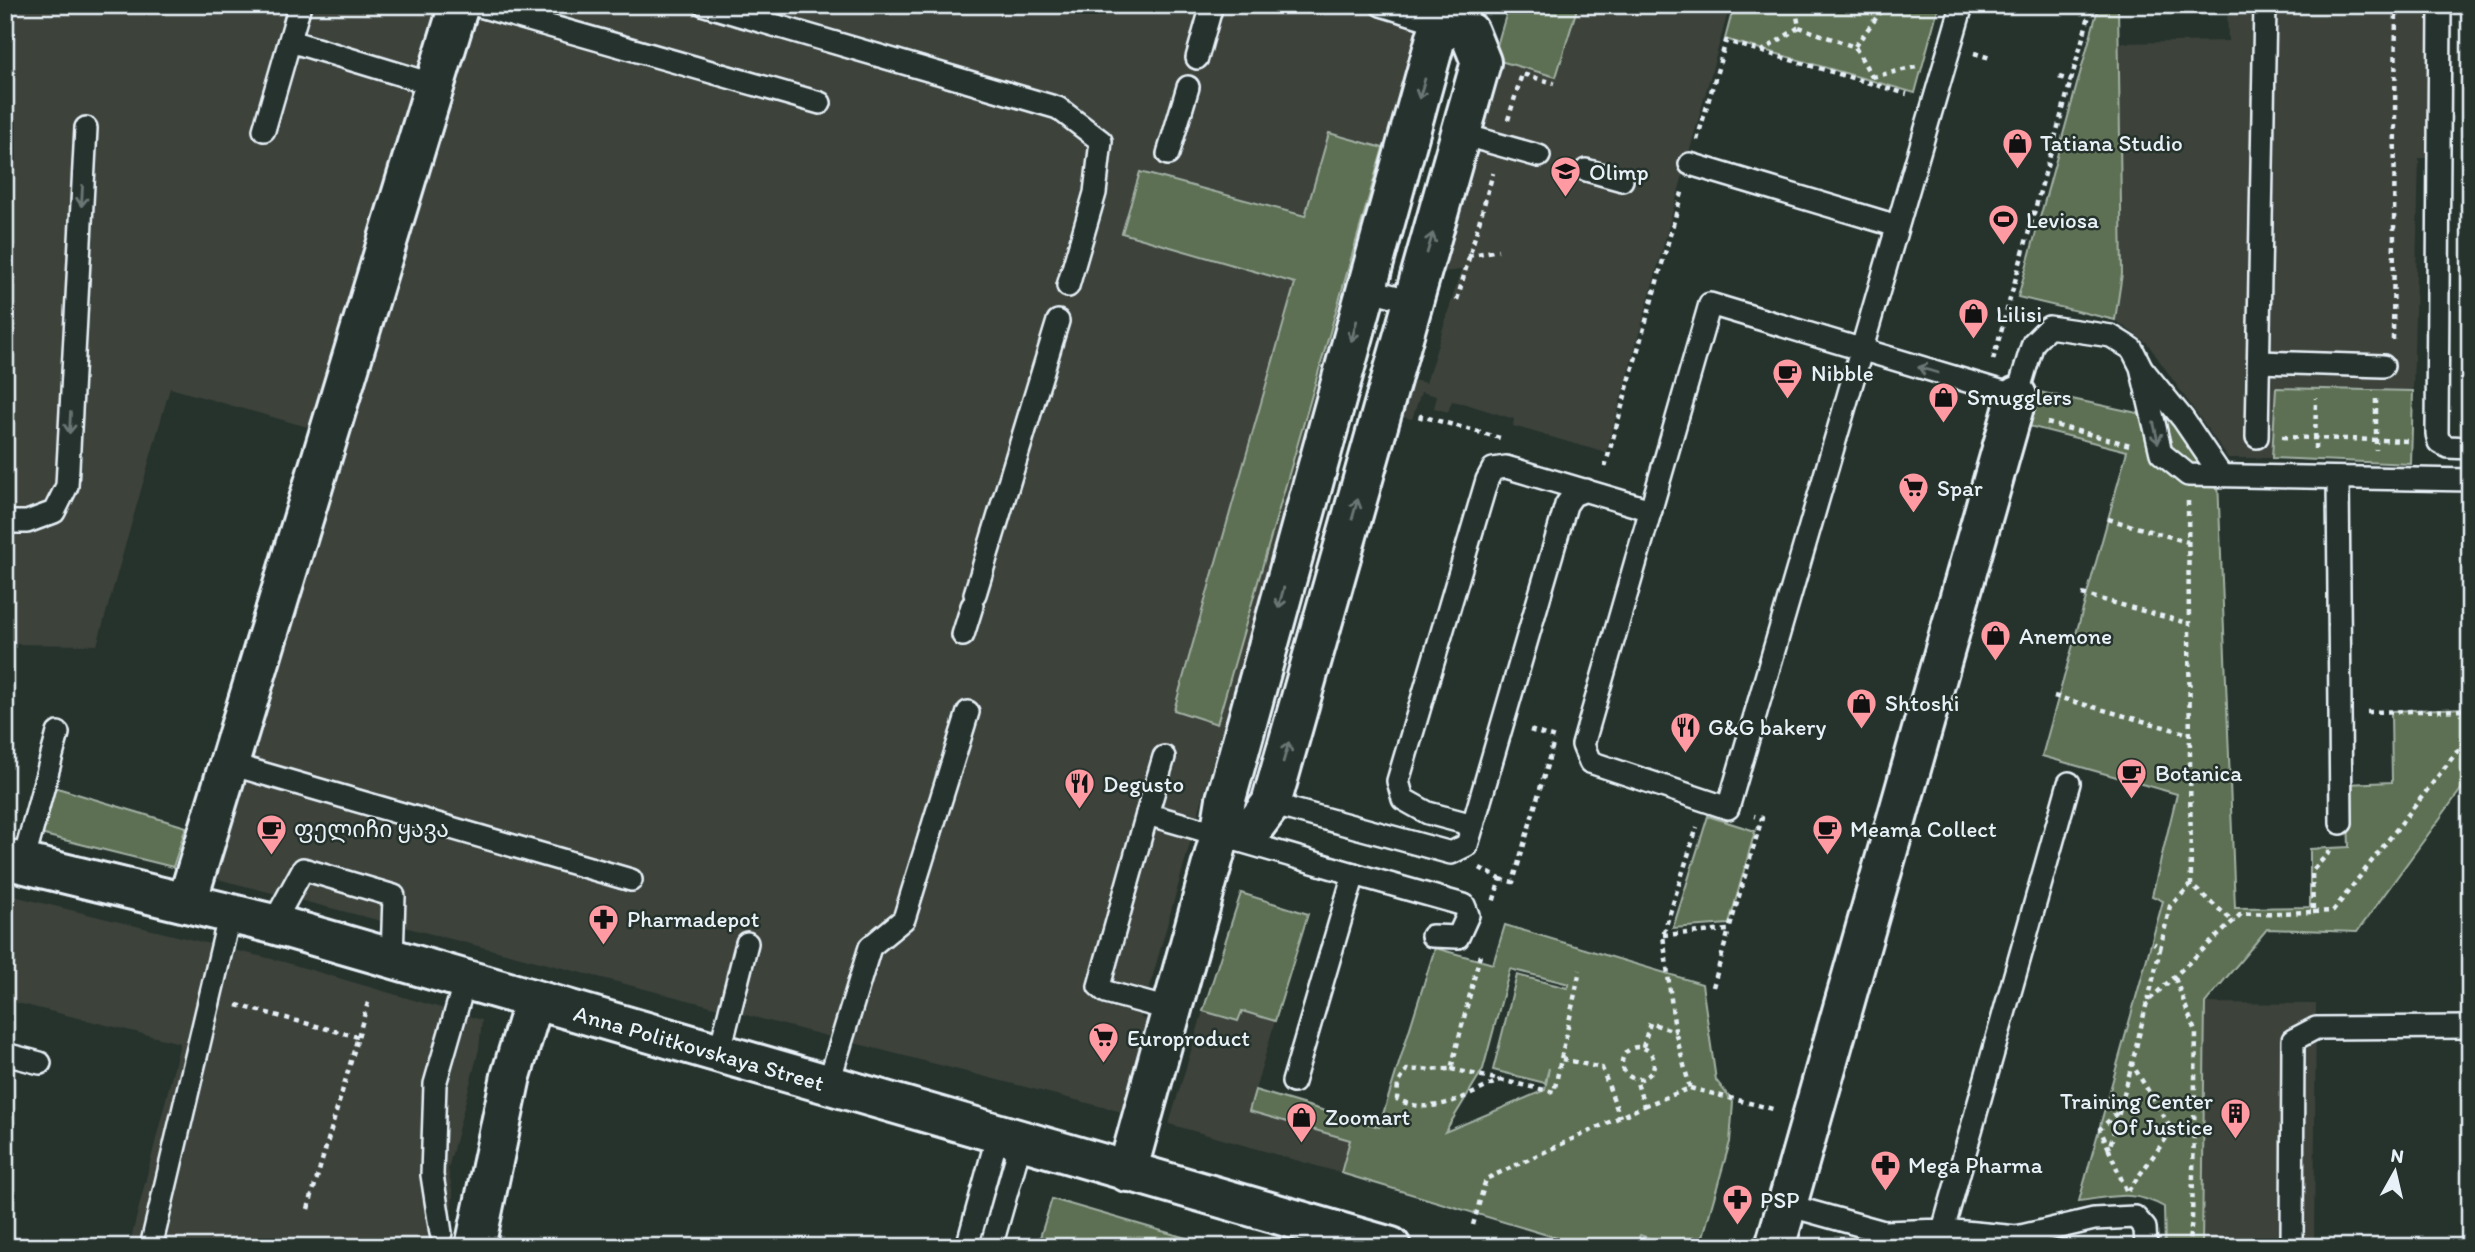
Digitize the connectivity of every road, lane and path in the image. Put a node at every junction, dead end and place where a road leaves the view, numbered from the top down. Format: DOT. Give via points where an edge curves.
graph roads {
  1 [pos="300,5"];
  2 [pos="458,5"];
  3 [pos="476,5"];
  4 [pos="705,5"];
  5 [pos="1212,5"];
  6 [pos="1381,5"];
  7 [pos="1795,5"];
  8 [pos="1886,5"];
  9 [pos="1962,5"];
  10 [pos="2265,5"];
  11 [pos="2396,5"];
  12 [pos="2440,5"];
  13 [pos="1443,14"];
  14 [pos="1799,27"];
  15 [pos="290,41"];
  16 [pos="1855,47"];
  17 [pos="1761,52"];
  18 [pos="1197,58"];
  19 [pos="1924,64"];
  20 [pos="1872,77"];
  21 [pos="2059,77"];
  22 [pos="2072,80"];
  23 [pos="1870,84"];
  24 [pos="435,85"];
  25 [pos="1188,87"];
  26 [pos="1935,102"];
  27 [pos="820,103"];
  28 [pos="86,128"];
  29 [pos="264,130"];
  30 [pos="1461,134"];
  31 [pos="1168,154"];
  32 [pos="1539,156"];
  33 [pos="1690,164"];
  34 [pos="1586,170"];
  35 [pos="1622,180"];
  36 [pos="1897,226"];
  37 [pos="1498,250"];
  38 [pos="1483,253"];
  39 [pos="1068,286"];
  40 [pos="1366,289"];
  41 [pos="1413,302"];
  42 [pos="1058,321"];
  43 [pos="1863,350"];
  44 [pos="2259,362"];
  45 [pos="2383,366"];
  46 [pos="2141,367"];
  47 [pos="2316,398"];
  48 [pos="2376,398"];
  49 [pos="2015,405"];
  50 [pos="1380,421"];
  51 [pos="1488,435"];
  52 [pos="2265,437"];
  53 [pos="2316,438"];
  54 [pos="2376,440"];
  55 [pos="2439,442"];
  56 [pos="2470,448"];
  57 [pos="2161,453"];
  58 [pos="2315,454"];
  59 [pos="2376,455"];
  60 [pos="1605,467"];
  61 [pos="2188,475"];
  62 [pos="2221,475"];
  63 [pos="2338,478"];
  64 [pos="2470,480"];
  65 [pos="1586,490"];
  66 [pos="1651,510"];
  67 [pos="2108,519"];
  68 [pos="5,522"];
  69 [pos="2188,542"];
  70 [pos="1292,555"];
  71 [pos="1339,568"];
  72 [pos="2082,594"];
  73 [pos="2187,622"];
  74 [pos="963,635"];
  75 [pos="2470,668"];
  76 [pos="2054,696"];
  77 [pos="2467,710"];
  78 [pos="968,712"];
  79 [pos="2340,712"];
  80 [pos="58,733"];
  81 [pos="2189,734"];
  82 [pos="2468,736"];
  83 [pos="1555,738"];
  84 [pos="1164,757"];
  85 [pos="230,764"];
  86 [pos="2069,783"];
  87 [pos="1705,802"];
  88 [pos="1271,804"];
  89 [pos="1728,808"];
  90 [pos="1147,814"];
  91 [pos="2341,823"];
  92 [pos="1472,825"];
  93 [pos="1220,835"];
  94 [pos="1451,853"];
  95 [pos="14,861"];
  96 [pos="1354,874"];
  97 [pos="1500,879"];
  98 [pos="631,880"];
  99 [pos="2191,885"];
  100 [pos="187,902"];
  101 [pos="1493,905"];
  102 [pos="2313,912"];
  103 [pos="230,913"];
  104 [pos="2234,922"];
  105 [pos="272,924"];
  106 [pos="1729,930"];
  107 [pos="1663,935"];
  108 [pos="1432,936"];
  109 [pos="747,943"];
  110 [pos="1483,943"];
  111 [pos="2154,943"];
  112 [pos="2160,949"];
  113 [pos="392,958"];
  114 [pos="1580,970"];
  115 [pos="2175,978"];
  116 [pos="465,980"];
  117 [pos="1713,987"];
  118 [pos="211,998"];
  119 [pos="369,999"];
  120 [pos="534,1000"];
  121 [pos="2147,1002"];
  122 [pos="1172,1010"];
  123 [pos="2470,1027"];
  124 [pos="1675,1031"];
  125 [pos="358,1037"];
  126 [pos="1643,1048"];
  127 [pos="719,1054"];
  128 [pos="5,1055"];
  129 [pos="1561,1059"];
  130 [pos="40,1063"];
  131 [pos="2132,1064"];
  132 [pos="1451,1069"];
  133 [pos="1636,1079"];
  134 [pos="1500,1080"];
  135 [pos="1293,1082"];
  136 [pos="828,1085"];
  137 [pos="1689,1088"];
  138 [pos="1644,1106"];
  139 [pos="1777,1110"];
  140 [pos="2118,1111"];
  141 [pos="1620,1117"];
  142 [pos="1010,1138"];
  143 [pos="2109,1150"];
  144 [pos="1127,1172"];
  145 [pos="1787,1205"];
  146 [pos="308,1209"];
  147 [pos="1473,1225"];
  148 [pos="1943,1230"];
  149 [pos="458,1240"];
  150 [pos="151,1247"];
  151 [pos="967,1247"];
  152 [pos="991,1247"];
  153 [pos="1391,1247"];
  154 [pos="1775,1247"];
  155 [pos="2146,1247"];
  156 [pos="2188,1247"];
  157 [pos="2292,1247"];
  1 -- 15 [label="lane"];
  2 -- 24 [label="street"];
  3 -- 27 [label="lane"];
  4 -- 39 [label="lane" via="1058,108 1091,133 1101,141 1096,193"];
  5 -- 18 [label="lane"];
  6 -- 13 [label="lane"];
  7 -- 14 [label="path"];
  8 -- 16 [label="path"];
  9 -- 26 [label="lane"];
  10 -- 44 [label="lane"];
  11 -- 45 [label="path" via="2393,342"];
  12 -- 55 [label="lane"];
  13 -- 30 [label="street" via="1469,32 1481,62"];
  13 -- 40 [label="street, one-way"];
  14 -- 16 [label="path"];
  14 -- 17 [label="path"];
  15 -- 24 [label="lane"];
  15 -- 29 [label="lane"];
  16 -- 20 [label="path"];
  17 -- 23 [label="path"];
  17 -- 33 [label="path" via="1726,41"];
  19 -- 20 [label="path"];
  20 -- 23 [label="path"];
  21 -- 22 [label="path"];
  23 -- 26 [label="path"];
  24 -- 85 [label="street"];
  25 -- 31 [label="lane"];
  26 -- 36 [label="lane"];
  28 -- 68 [label="lane, one-way" via="67,486 54,512 27,522"];
  30 -- 32 [label="lane"];
  41 -- 30 [label="street, one-way"];
  33 -- 36 [label="lane"];
  33 -- 60 [label="path"];
  34 -- 35 [label="lane"];
  36 -- 43 [label="lane"];
  37 -- 38 [label="path"];
  40 -- 41 [label="lane"];
  40 -- 70 [label="street, one-way"];
  41 -- 50 [label="street"];
  42 -- 74 [label="lane"];
  49 -- 43 [label="lane, one-way"];
  43 -- 66 [label="lane" via="1710,304"];
  43 -- 89 [label="lane"];
  44 -- 45 [label="lane"];
  44 -- 52 [label="lane"];
  46 -- 49 [label="lane" via="2132,349 2111,336 2049,327 2033,344"];
  46 -- 57 [label="lane, one-way"];
  46 -- 62 [label="lane"];
  47 -- 53 [label="path"];
  48 -- 54 [label="path"];
  49 -- 57 [label="path"];
  49 -- 145 [label="street"];
  50 -- 51 [label="path" via="1416,432 1421,416"];
  71 -- 50 [label="street, one-way"];
  52 -- 53 [label="path"];
  53 -- 54 [label="path"];
  53 -- 58 [label="path"];
  54 -- 55 [label="path"];
  54 -- 59 [label="path"];
  55 -- 56 [label="lane"];
  57 -- 61 [label="lane"];
  61 -- 62 [label="lane"];
  61 -- 69 [label="path"];
  62 -- 63 [label="lane"];
  63 -- 64 [label="lane"];
  63 -- 79 [label="lane"];
  65 -- 66 [label="lane"];
  65 -- 92 [label="lane" via="1573,495 1566,505"];
  65 -- 92 [label="lane" via="1506,467 1493,470 1487,480 1398,780 1402,799 1428,813"];
  66 -- 87 [label="lane" via="1583,745 1590,762 1600,767"];
  67 -- 69 [label="path"];
  69 -- 73 [label="path"];
  70 -- 71 [label="lane"];
  70 -- 93 [label="street, one-way"];
  88 -- 71 [label="street, one-way"];
  72 -- 73 [label="path"];
  73 -- 81 [label="path"];
  75 -- 77 [label="path"];
  76 -- 81 [label="path"];
  77 -- 79 [label="path"];
  77 -- 82 [label="path"];
  78 -- 136 [label="lane" via="904,919 870,947"];
  79 -- 91 [label="lane"];
  80 -- 95 [label="lane"];
  81 -- 99 [label="path"];
  82 -- 102 [label="path" via="2333,911"];
  83 -- 97 [label="path" via="1513,882"];
  84 -- 90 [label="lane"];
  85 -- 98 [label="lane"];
  85 -- 100 [label="street"];
  86 -- 148 [label="lane"];
  87 -- 89 [label="lane"];
  87 -- 107 [label="path"];
  88 -- 93 [label="street" via="1256,824"];
  88 -- 94 [label="lane"];
  89 -- 106 [label="path" via="1762,818"];
  90 -- 93 [label="lane"];
  90 -- 122 [label="lane" via="1099,986 1106,992"];
  91 -- 102 [label="path" via="2339,839 2312,871"];
  92 -- 94 [label="lane" via="1467,845"];
  93 -- 96 [label="lane"];
  93 -- 122 [label="street"];
  94 -- 97 [label="path"];
  95 -- 100 [label="street, Anna Politkovskaya Street"];
  96 -- 108 [label="lane" via="1464,905 1468,915 1458,937"];
  96 -- 135 [label="lane"];
  97 -- 101 [label="path"];
  99 -- 104 [label="path"];
  99 -- 112 [label="path" via="2170,906"];
  100 -- 103 [label="street, Anna Politkovskaya Street"];
  102 -- 104 [label="path" via="2241,914"];
  103 -- 105 [label="street, Anna Politkovskaya Street"];
  103 -- 118 [label="lane"];
  104 -- 115 [label="path"];
  105 -- 113 [label="street, Anna Politkovskaya Street"];
  105 -- 113 [label="lane" via="303,869 394,896"];
  106 -- 107 [label="path"];
  106 -- 117 [label="path"];
  107 -- 124 [label="path"];
  109 -- 127 [label="lane"];
  110 -- 132 [label="path"];
  111 -- 112 [label="path"];
  112 -- 121 [label="path"];
  113 -- 116 [label="street, Anna Politkovskaya Street"];
  114 -- 129 [label="path"];
  115 -- 121 [label="path"];
  115 -- 156 [label="path" via="2196,1034"];
  116 -- 120 [label="street, Anna Politkovskaya Street"];
  116 -- 149 [label="lane" via="435,1084 432,1175"];
  118 -- 125 [label="path"];
  118 -- 150 [label="lane"];
  119 -- 125 [label="path"];
  120 -- 127 [label="street, Anna Politkovskaya Street"];
  120 -- 149 [label="street"];
  121 -- 131 [label="path"];
  122 -- 144 [label="street"];
  123 -- 157 [label="lane" via="2316,1028 2293,1040"];
  124 -- 126 [label="path" via="1650,1023"];
  124 -- 137 [label="path"];
  125 -- 146 [label="path"];
  126 -- 133 [label="path" via="1651,1053 1653,1069"];
  126 -- 133 [label="path" via="1632,1047 1622,1058 1626,1074"];
  127 -- 136 [label="street, Anna Politkovskaya Street"];
  128 -- 130 [label="lane"];
  129 -- 134 [label="path" via="1554,1092"];
  129 -- 141 [label="path" via="1602,1068"];
  131 -- 140 [label="path"];
  131 -- 143 [label="path" via="2172,1130 2127,1192"];
  132 -- 134 [label="path"];
  132 -- 134 [label="path" via="1407,1070 1398,1084 1397,1099 1411,1107 1432,1107"];
  133 -- 138 [label="path"];
  136 -- 142 [label="street, Anna Politkovskaya Street"];
  137 -- 138 [label="path"];
  137 -- 139 [label="path"];
  138 -- 141 [label="path"];
  140 -- 143 [label="path"];
  140 -- 143 [label="path" via="2100,1129"];
  141 -- 147 [label="path" via="1486,1179"];
  142 -- 144 [label="street, Anna Politkovskaya Street"];
  142 -- 151 [label="lane"];
  142 -- 152 [label="lane"];
  144 -- 153 [label="street, Anna Politkovskaya Street"];
  145 -- 148 [label="lane" via="1884,1232"];
  145 -- 154 [label="street"];
  148 -- 155 [label="lane" via="2017,1237 2094,1219 2135,1217 2145,1228"];
}
